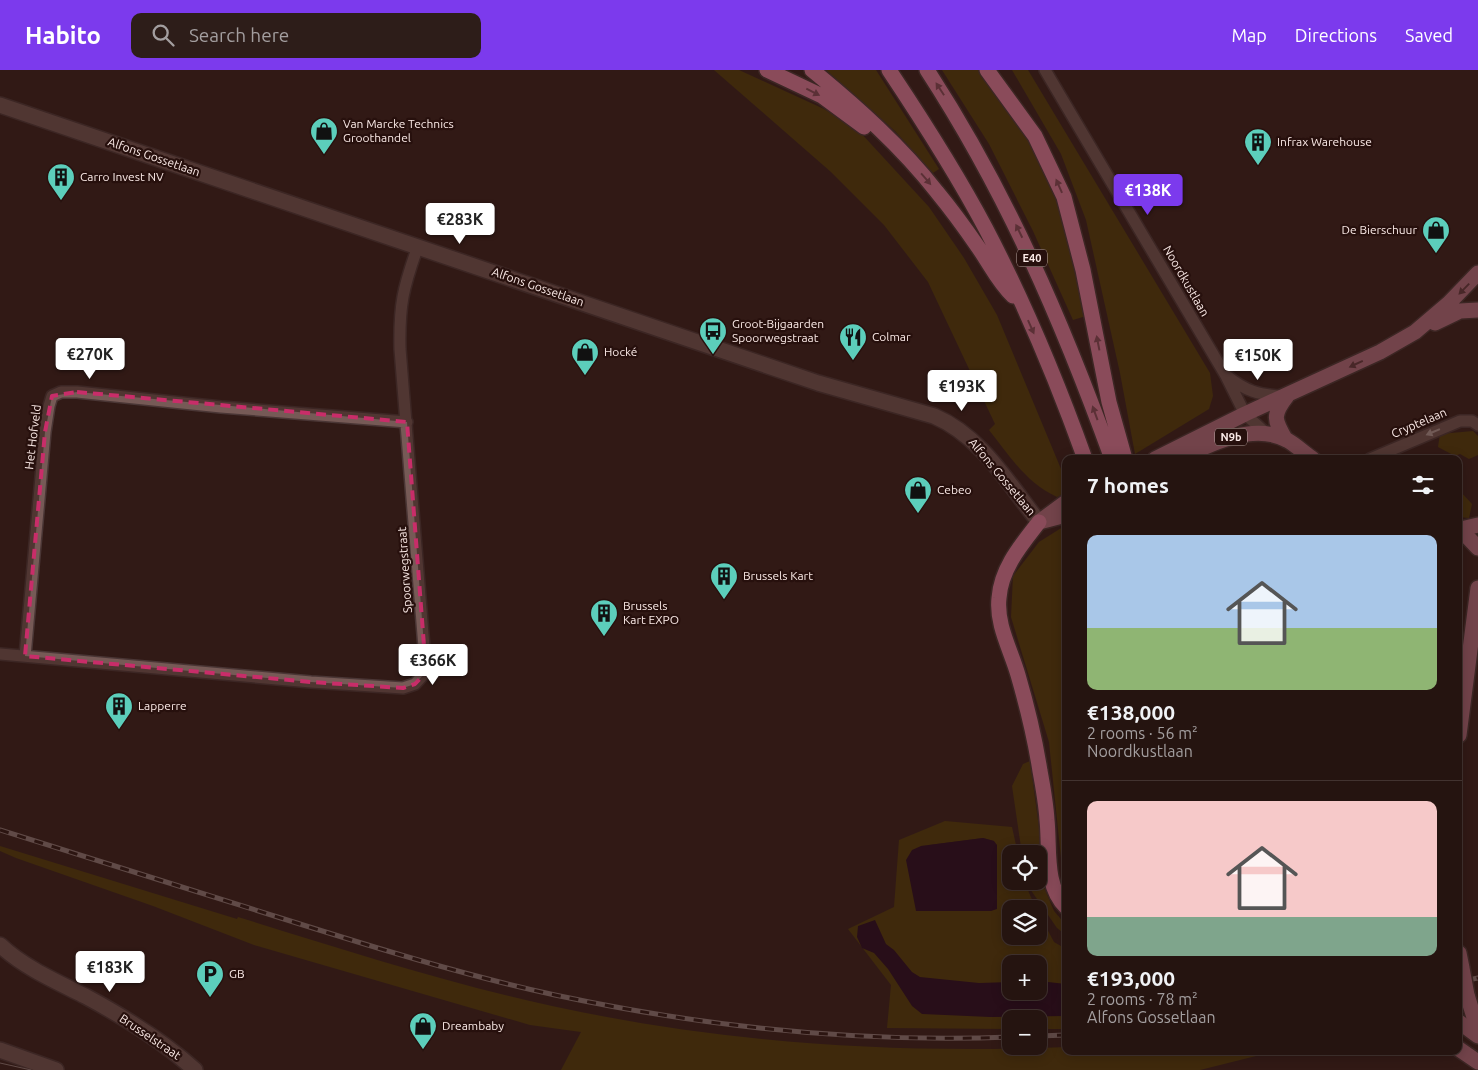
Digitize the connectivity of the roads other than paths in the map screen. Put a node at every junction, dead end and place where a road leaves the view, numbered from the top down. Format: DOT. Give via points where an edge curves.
graph roads {
  1 [pos="768,70"];
  2 [pos="812,70"];
  3 [pos="889,70"];
  4 [pos="927,70"];
  5 [pos="987,70"];
  6 [pos="997,70"];
  7 [pos="1046,70"];
  8 [pos="0,105"];
  9 [pos="1022,116"];
  10 [pos="893,142"];
  11 [pos="418,246"];
  12 [pos="1478,273"];
  13 [pos="1020,302"];
  14 [pos="1478,310"];
  15 [pos="1415,332"];
  16 [pos="1226,376"];
  17 [pos="1287,396"];
  18 [pos="1245,414"];
  19 [pos="407,422"];
  20 [pos="1478,425"];
  21 [pos="1268,435"];
  22 [pos="1286,440"];
  23 [pos="1083,455"];
  24 [pos="1110,455"];
  25 [pos="1124,455"];
  26 [pos="1163,455"];
  27 [pos="1187,455"];
  28 [pos="1307,455"];
  29 [pos="1379,455"];
  30 [pos="1062,505"];
  31 [pos="1062,516"];
  32 [pos="1039,522"];
  33 [pos="1478,525"];
  34 [pos="1462,529"];
  35 [pos="1462,531"];
  36 [pos="1478,548"];
  37 [pos="1478,588"];
  38 [pos="1474,643"];
  39 [pos="0,654"];
  40 [pos="24,656"];
  41 [pos="1462,717"];
  42 [pos="1062,903"];
  43 [pos="0,945"];
  44 [pos="1462,968"];
  45 [pos="1462,1024"];
  46 [pos="1478,1030"];
  47 [pos="1478,1036"];
  48 [pos="0,1050"];
  49 [pos="1462,1051"];
  50 [pos="1478,1062"];
  51 [pos="56,1070"];
  52 [pos="196,1070"];
  1 -- 10 [label="highway, one-way" via="822,96 879,140"];
  2 -- 10 [label="highway"];
  3 -- 13 [label="highway, E40" via="986,230"];
  24 -- 4 [label="highway, E40, one-way" via="1037,269 975,147"];
  5 -- 9 [label="highway"];
  6 -- 9 [label="highway"];
  7 -- 16 [label="street, Noordkustlaan"];
  8 -- 11 [label="street, Alfons Gossetlaan"];
  25 -- 9 [label="highway, one-way" via="1109,402 1084,270 1064,197"];
  10 -- 13 [label="highway, one-way" via="937,192 978,247 1000,284"];
  11 -- 19 [label="street, Spoorwegstraat" via="403,290 399,314"];
  11 -- 32 [label="street, Alfons Gossetlaan" via="809,380 934,416 963,431 987,455"];
  12 -- 15 [label="main road, N9b, one-way"];
  13 -- 23 [label="highway, E40, one-way"];
  14 -- 15 [label="main road, N9b" via="1460,311"];
  15 -- 17 [label="main road, N9b, one-way"];
  16 -- 17 [label="street" via="1249,392 1262,396"];
  16 -- 18 [label="street, Noordkustlaan"];
  17 -- 18 [label="main road, N9b"];
  17 -- 22 [label="main road" via="1278,407 1276,418"];
  18 -- 21 [label="street"];
  18 -- 26 [label="main road, N9b"];
  19 -- 40 [label="street, Het Hofveld" via="77,392 61,392 52,396 45,432"];
  19 -- 40 [label="street, Spoorwegstraat" via="426,672 414,684 403,688 311,682"];
  20 -- 29 [label="street, Cryptelaan, one-way" via="1472,421 1460,421"];
  21 -- 22 [label="main road, N9b"];
  21 -- 27 [label="main road, N9b" via="1242,434 1217,440"];
  22 -- 28 [label="main road"];
  30 -- 32 [label="main road, Alfons Gossetlaan"];
  31 -- 32 [label="main road, Alfons Gossetlaan"];
  32 -- 42 [label="highway" via="1015,553 1004,574 998,597 999,614 1018,674 1037,753 1047,818 1050,875"];
  33 -- 34 [label="main road"];
  35 -- 36 [label="main road"];
  37 -- 38 [label="main road"];
  38 -- 41 [label="main road"];
  39 -- 40 [label="street, Spoorwegstraat"];
  43 -- 52 [label="street, Brusselstraat" via="58,982 135,1024"];
  44 -- 46 [label="main road, bridge"];
  45 -- 47 [label="main road"];
  48 -- 51 [label="street"];
  49 -- 50 [label="main road"];
}
